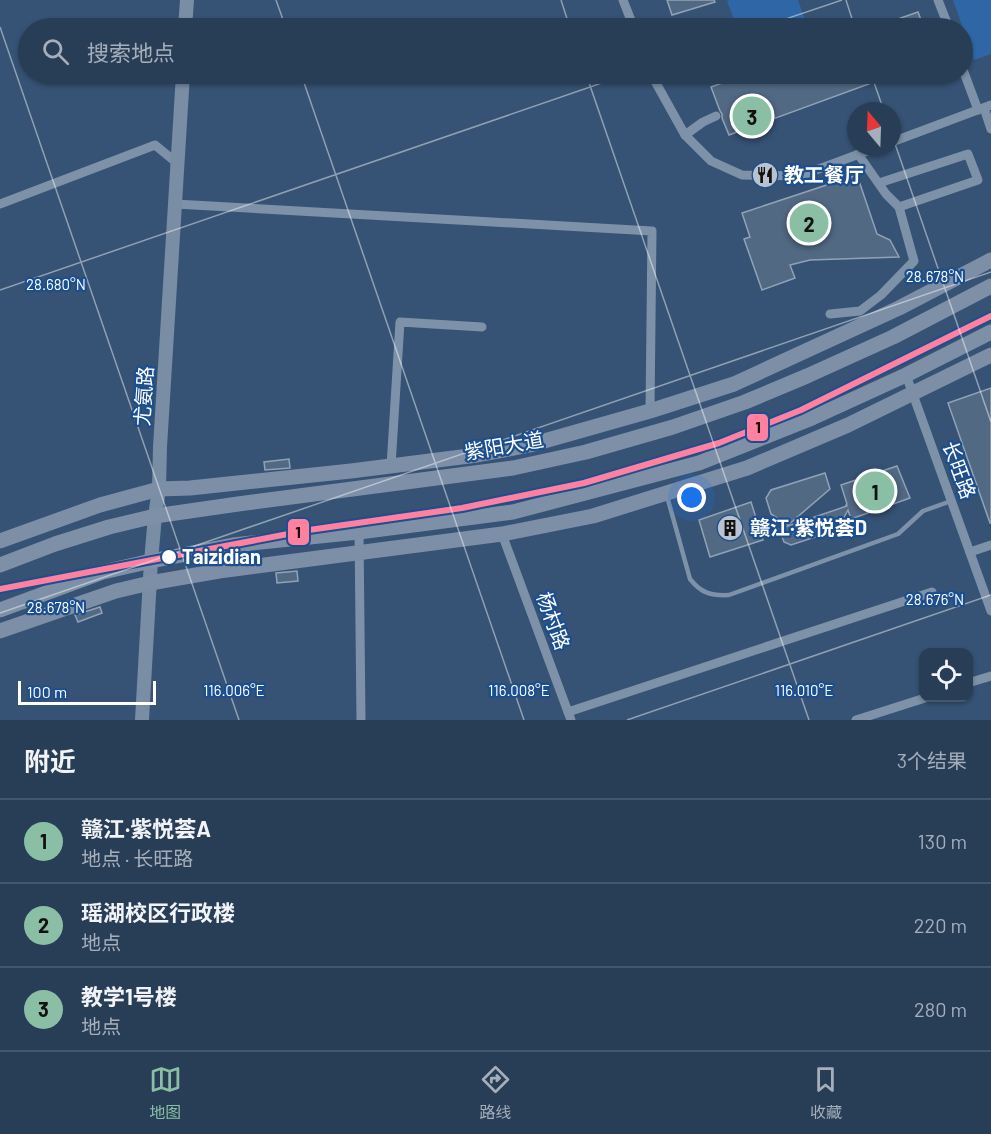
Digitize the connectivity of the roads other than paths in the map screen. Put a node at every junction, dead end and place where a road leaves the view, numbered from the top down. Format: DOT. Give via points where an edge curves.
graph roads {
  1 [pos="187,0"];
  2 [pos="622,0"];
  3 [pos="938,0"];
  4 [pos="186,18"];
  5 [pos="630,18"];
  6 [pos="945,18"];
  7 [pos="182,84"];
  8 [pos="657,84"];
  9 [pos="972,84"];
  10 [pos="984,108"];
  11 [pos="716,116"];
  12 [pos="991,129"];
  13 [pos="685,135"];
  14 [pos="901,139"];
  15 [pos="853,156"];
  16 [pos="859,156"];
  17 [pos="177,163"];
  18 [pos="879,183"];
  19 [pos="0,204"];
  20 [pos="175,204"];
  21 [pos="898,207"];
  22 [pos="991,260"];
  23 [pos="991,286"];
  24 [pos="830,314"];
  25 [pos="482,327"];
  26 [pos="991,332"];
  27 [pos="991,355"];
  28 [pos="906,375"];
  29 [pos="913,394"];
  30 [pos="650,411"];
  31 [pos="391,466"];
  32 [pos="159,489"];
  33 [pos="666,493"];
  34 [pos="951,501"];
  35 [pos="155,516"];
  36 [pos="359,532"];
  37 [pos="502,534"];
  38 [pos="0,541"];
  39 [pos="991,545"];
  40 [pos="970,552"];
  41 [pos="359,553"];
  42 [pos="150,561"];
  43 [pos="0,565"];
  44 [pos="150,583"];
  45 [pos="932,592"];
  46 [pos="0,610"];
  47 [pos="991,611"];
  48 [pos="0,631"];
  49 [pos="991,676"];
  50 [pos="973,682"];
  51 [pos="919,700"];
  52 [pos="569,716"];
  53 [pos="142,720"];
  54 [pos="361,720"];
  55 [pos="856,720"];
  1 -- 4 [label="main road"];
  2 -- 5 [label="street"];
  3 -- 6 [label="street"];
  7 -- 17 [label="main road, 尤氨路"];
  8 -- 13 [label="street"];
  9 -- 10 [label="street"];
  10 -- 12 [label="street"];
  10 -- 14 [label="street"];
  11 -- 13 [label="street"];
  13 -- 15 [label="street" via="711,161 742,175 800,176"];
  16 -- 18 [label="street"];
  17 -- 19 [label="street" via="155,145"];
  17 -- 20 [label="main road, 尤氨路"];
  18 -- 21 [label="street"];
  18 -- 21 [label="street" via="968,154 978,180"];
  20 -- 30 [label="street" via="652,231"];
  20 -- 32 [label="main road, 尤氨路"];
  21 -- 24 [label="street" via="914,261 860,311"];
  22 -- 30 [label="main road" via="899,308 735,384"];
  23 -- 35 [label="highway, 紫阳大道" via="892,337 745,402 586,452 513,468"];
  25 -- 31 [label="street" via="400,322"];
  26 -- 28 [label="highway"];
  27 -- 29 [label="main road"];
  28 -- 29 [label="street, 长旺路"];
  28 -- 36 [label="highway" via="699,463 513,512"];
  29 -- 33 [label="main road" via="747,468"];
  29 -- 34 [label="street, 长旺路"];
  30 -- 31 [label="main road" via="530,445"];
  31 -- 32 [label="main road"];
  32 -- 35 [label="main road, 尤氨路"];
  32 -- 38 [label="main road"];
  33 -- 34 [label="lane" via="690,579 698,589 720,595 898,534 923,511"];
  33 -- 37 [label="main road" via="593,516"];
  34 -- 40 [label="street, 长旺路"];
  35 -- 42 [label="main road, 尤氨路"];
  35 -- 43 [label="highway, 紫阳大道" via="55,544"];
  36 -- 41 [label="street"];
  36 -- 42 [label="highway" via="233,545"];
  37 -- 41 [label="main road"];
  37 -- 52 [label="street, 杨村路"];
  39 -- 40 [label="street"];
  40 -- 47 [label="street, 长旺路"];
  41 -- 44 [label="main road"];
  41 -- 54 [label="street"];
  42 -- 44 [label="main road, 尤氨路"];
  42 -- 46 [label="highway" via="103,572"];
  44 -- 48 [label="main road"];
  44 -- 53 [label="main road, 尤氨路"];
  45 -- 52 [label="street"];
  49 -- 50 [label="street"];
  51 -- 55 [label="street"];
}
